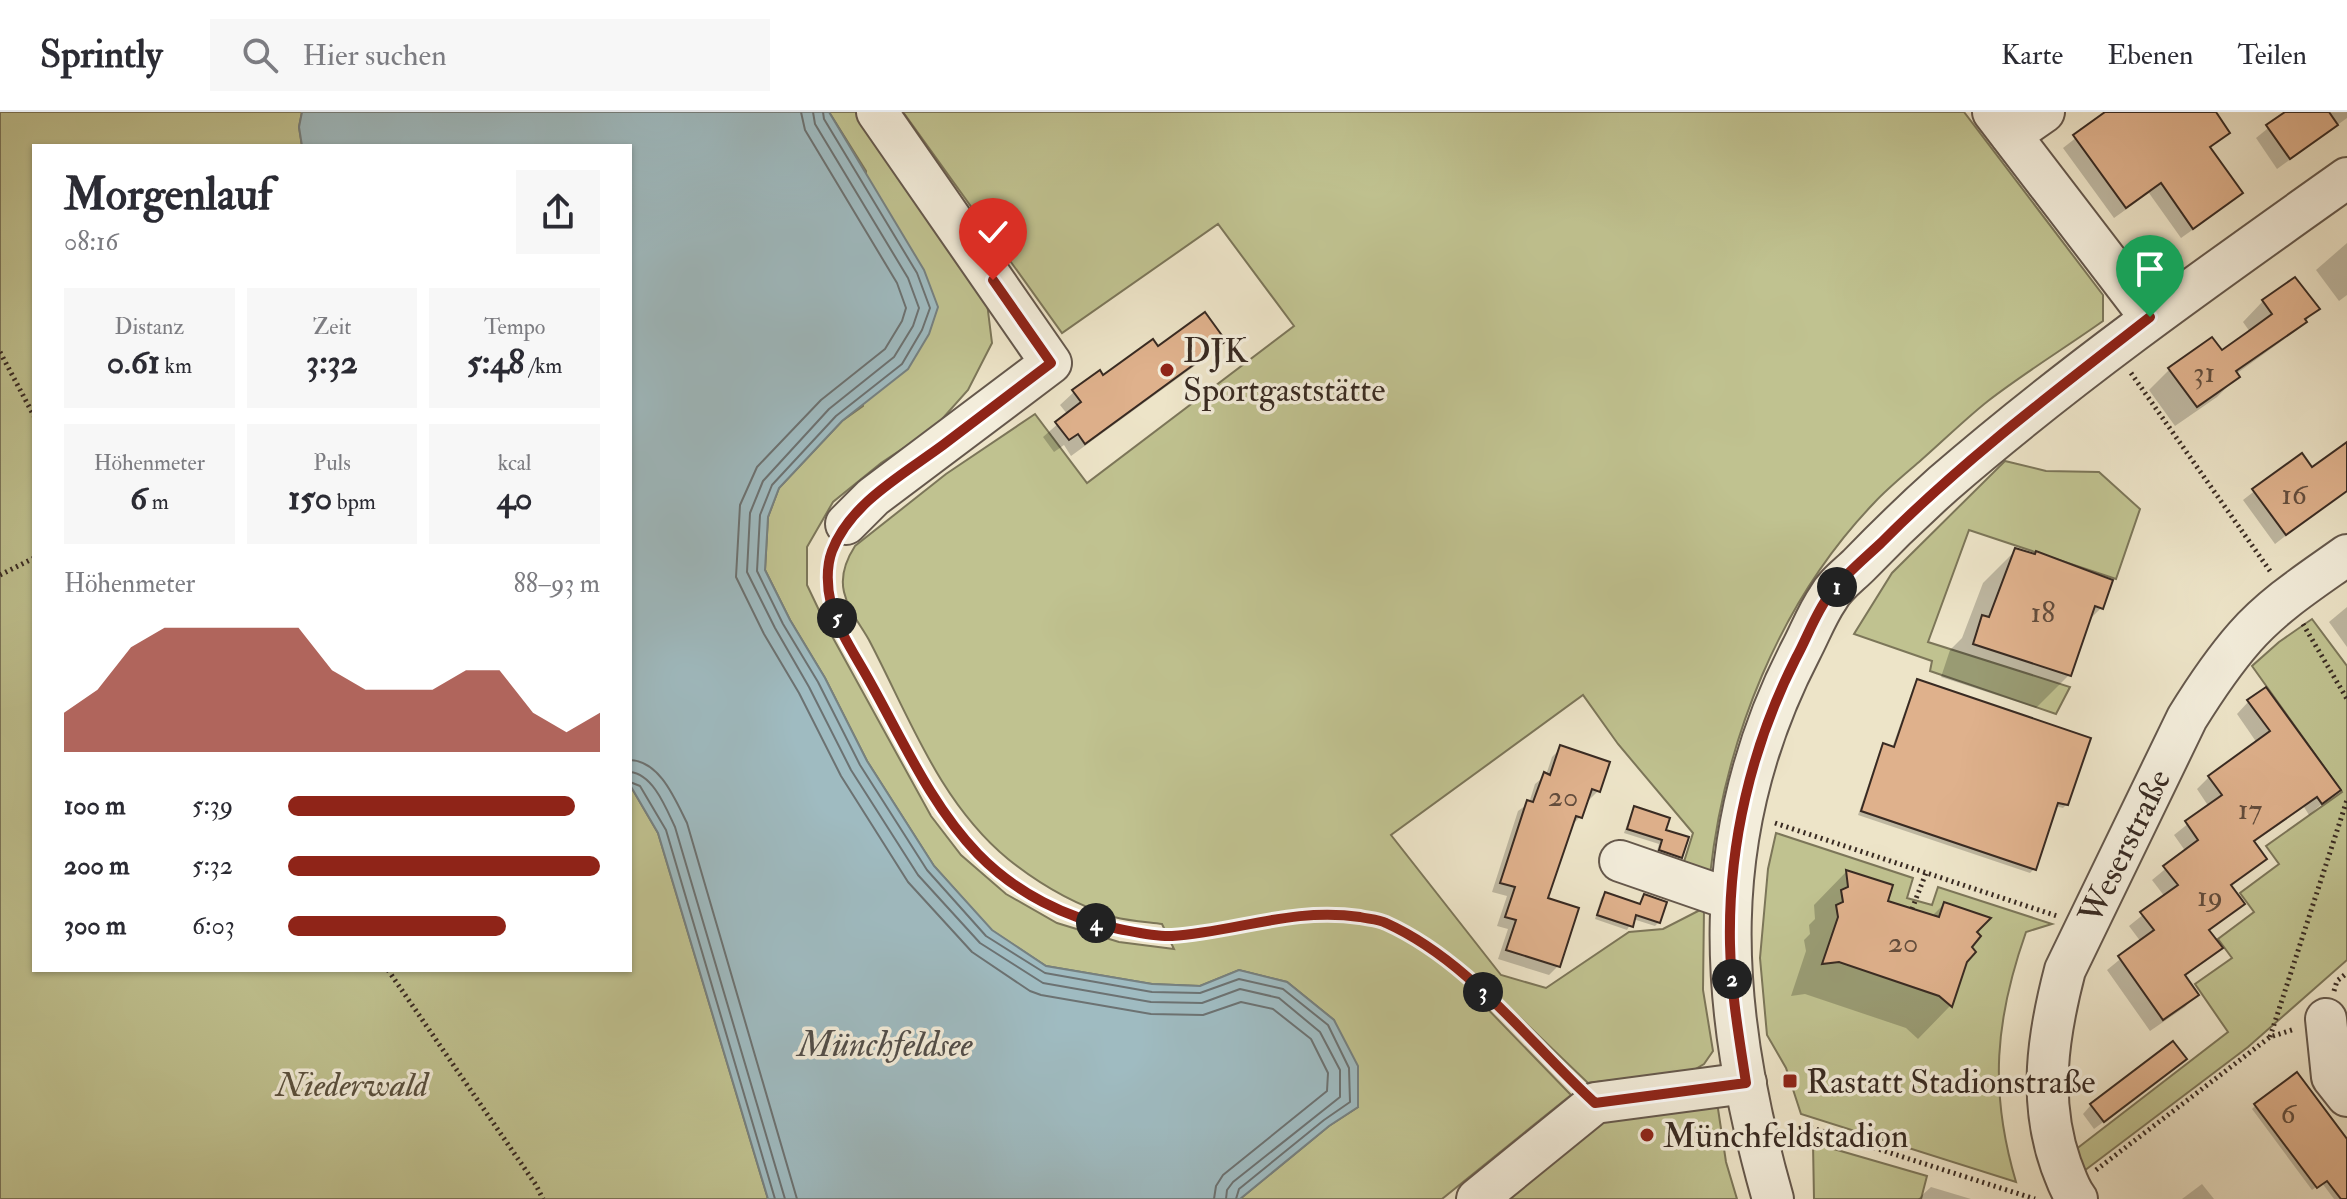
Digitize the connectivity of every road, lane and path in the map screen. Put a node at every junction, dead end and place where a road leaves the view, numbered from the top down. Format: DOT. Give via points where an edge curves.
graph roads {
  1 [pos="877,112"];
  2 [pos="2044,112"];
  3 [pos="2002,124"];
  4 [pos="2347,178"];
  5 [pos="2150,317"];
  6 [pos="2112,347"];
  7 [pos="0,352"];
  8 [pos="32,412"];
  9 [pos="846,524"];
  10 [pos="2347,555"];
  11 [pos="32,559"];
  12 [pos="0,575"];
  13 [pos="2288,597"];
  14 [pos="2347,699"];
  15 [pos="2347,800"];
  16 [pos="1741,811"];
  17 [pos="1620,861"];
  18 [pos="1926,873"];
  19 [pos="1730,899"];
  20 [pos="1912,909"];
  21 [pos="2085,926"];
  22 [pos="389,972"];
  23 [pos="2347,973"];
  24 [pos="2326,1019"];
  25 [pos="2270,1037"];
  26 [pos="1746,1083"];
  27 [pos="2347,1096"];
  28 [pos="1595,1103"];
  29 [pos="1755,1133"];
  30 [pos="2061,1196"];
  31 [pos="543,1199"];
  32 [pos="1477,1199"];
  33 [pos="1773,1199"];
  1 -- 9 [label="street" via="1051,363 873,497"];
  2 -- 3 [label="street"];
  3 -- 5 [label="street"];
  4 -- 5 [label="street"];
  5 -- 6 [label="street"];
  6 -- 13 [label="path"];
  6 -- 16 [label="street" via="1935,491 1829,595 1787,676 1755,756"];
  7 -- 8 [label="path"];
  9 -- 28 [label="path" via="832,552 827,580 844,635 933,798 979,854 1027,894 1073,917 1169,937 1315,915 1383,921 1424,944 1478,987"];
  10 -- 13 [label="street, Weserstraße"];
  11 -- 12 [label="path"];
  13 -- 14 [label="path"];
  13 -- 21 [label="street, Weserstraße" via="2211,678"];
  15 -- 25 [label="path"];
  16 -- 18 [label="path"];
  16 -- 19 [label="street"];
  17 -- 19 [label="street"];
  18 -- 20 [label="path"];
  18 -- 21 [label="path"];
  19 -- 26 [label="street" via="1734,1002"];
  21 -- 30 [label="street, Weserstraße" via="2065,970 2048,1056 2048,1116"];
  22 -- 31 [label="path"];
  23 -- 24 [label="path" via="2337,981"];
  24 -- 25 [label="path"];
  24 -- 27 [label="street" via="2332,1077"];
  25 -- 30 [label="path"];
  26 -- 28 [label="street"];
  26 -- 29 [label="street"];
  28 -- 32 [label="street"];
  29 -- 30 [label="path" via="1809,1127"];
  29 -- 33 [label="street"];
}
